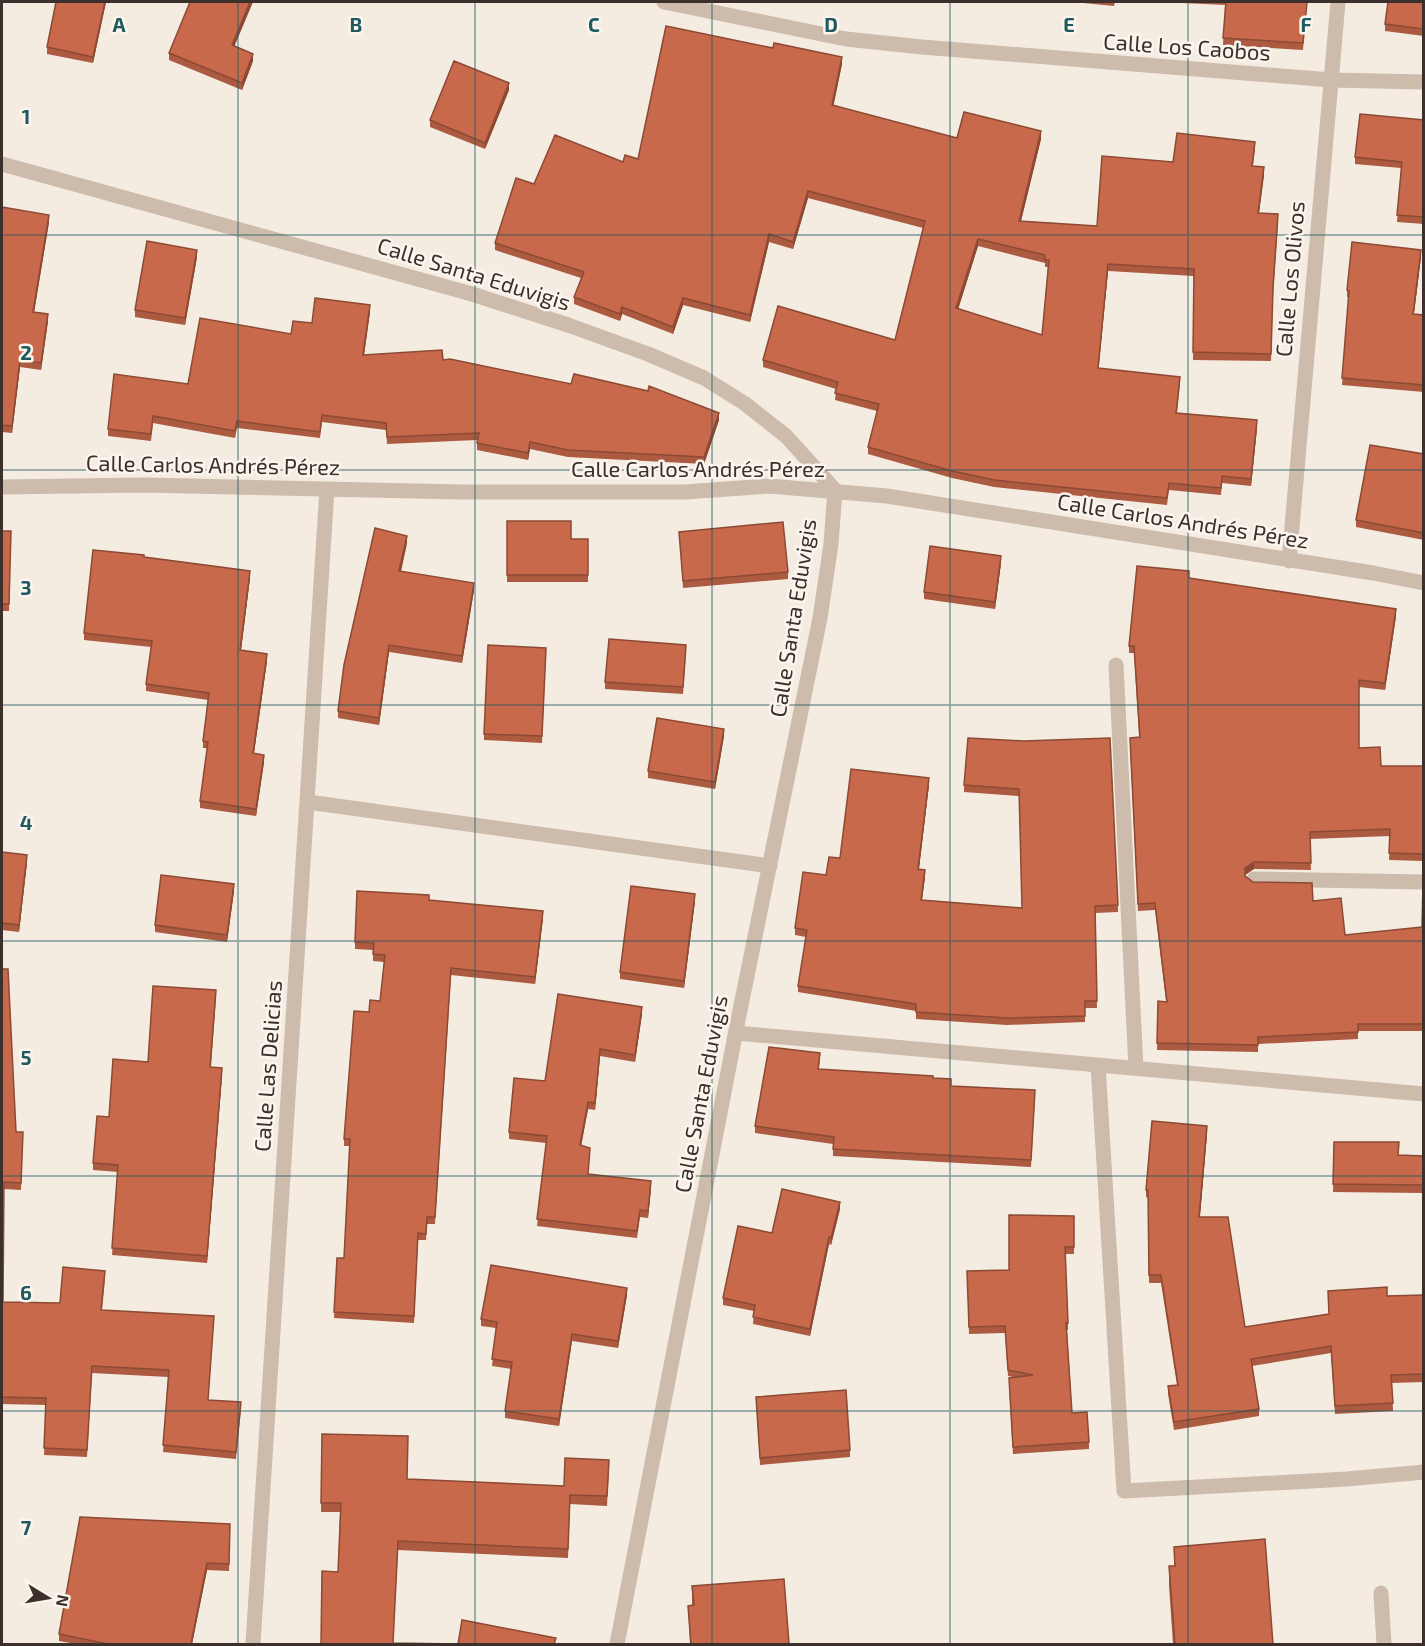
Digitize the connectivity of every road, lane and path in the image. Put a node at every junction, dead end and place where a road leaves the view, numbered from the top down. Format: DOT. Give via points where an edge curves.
graph roads {
  1 [pos="664,2"];
  2 [pos="1338,2"];
  3 [pos="1331,80"];
  4 [pos="1424,82"];
  5 [pos="2,164"];
  6 [pos="2,488"];
  7 [pos="327,489"];
  8 [pos="835,490"];
  9 [pos="1289,561"];
  10 [pos="1424,584"];
  11 [pos="1116,665"];
  12 [pos="308,802"];
  13 [pos="770,866"];
  14 [pos="1254,879"];
  15 [pos="1424,882"];
  16 [pos="736,1033"];
  17 [pos="1098,1065"];
  18 [pos="1136,1068"];
  19 [pos="1424,1094"];
  20 [pos="1424,1472"];
  21 [pos="1381,1593"];
  22 [pos="253,1644"];
  23 [pos="617,1644"];
  24 [pos="1384,1644"];
  1 -- 3 [label="street, Calle Los Caobos" via="846,39"];
  2 -- 3 [label="street, Calle Los Olivos"];
  3 -- 4 [label="street, Calle Los Caobos"];
  3 -- 9 [label="street, Calle Los Olivos"];
  5 -- 8 [label="street, Calle Santa Eduvigis" via="472,294 648,354 704,378 744,403 786,436"];
  6 -- 7 [label="street, Calle Carlos Andrés Pérez" via="144,485"];
  7 -- 8 [label="street, Calle Carlos Andrés Pérez" via="685,492 769,486"];
  7 -- 12 [label="street, Calle Las Delicias"];
  8 -- 9 [label="street, Calle Carlos Andrés Pérez"];
  8 -- 13 [label="street, Calle Santa Eduvigis" via="820,618"];
  9 -- 10 [label="street, Calle Carlos Andrés Pérez"];
  11 -- 18 [label="street"];
  12 -- 13 [label="street"];
  12 -- 22 [label="street, Calle Las Delicias"];
  13 -- 16 [label="street, Calle Santa Eduvigis"];
  14 -- 15 [label="street"];
  16 -- 17 [label="street"];
  16 -- 23 [label="street, Calle Santa Eduvigis"];
  17 -- 18 [label="street"];
  17 -- 20 [label="street" via="1124,1491"];
  18 -- 19 [label="street"];
  21 -- 24 [label="street"];
}
